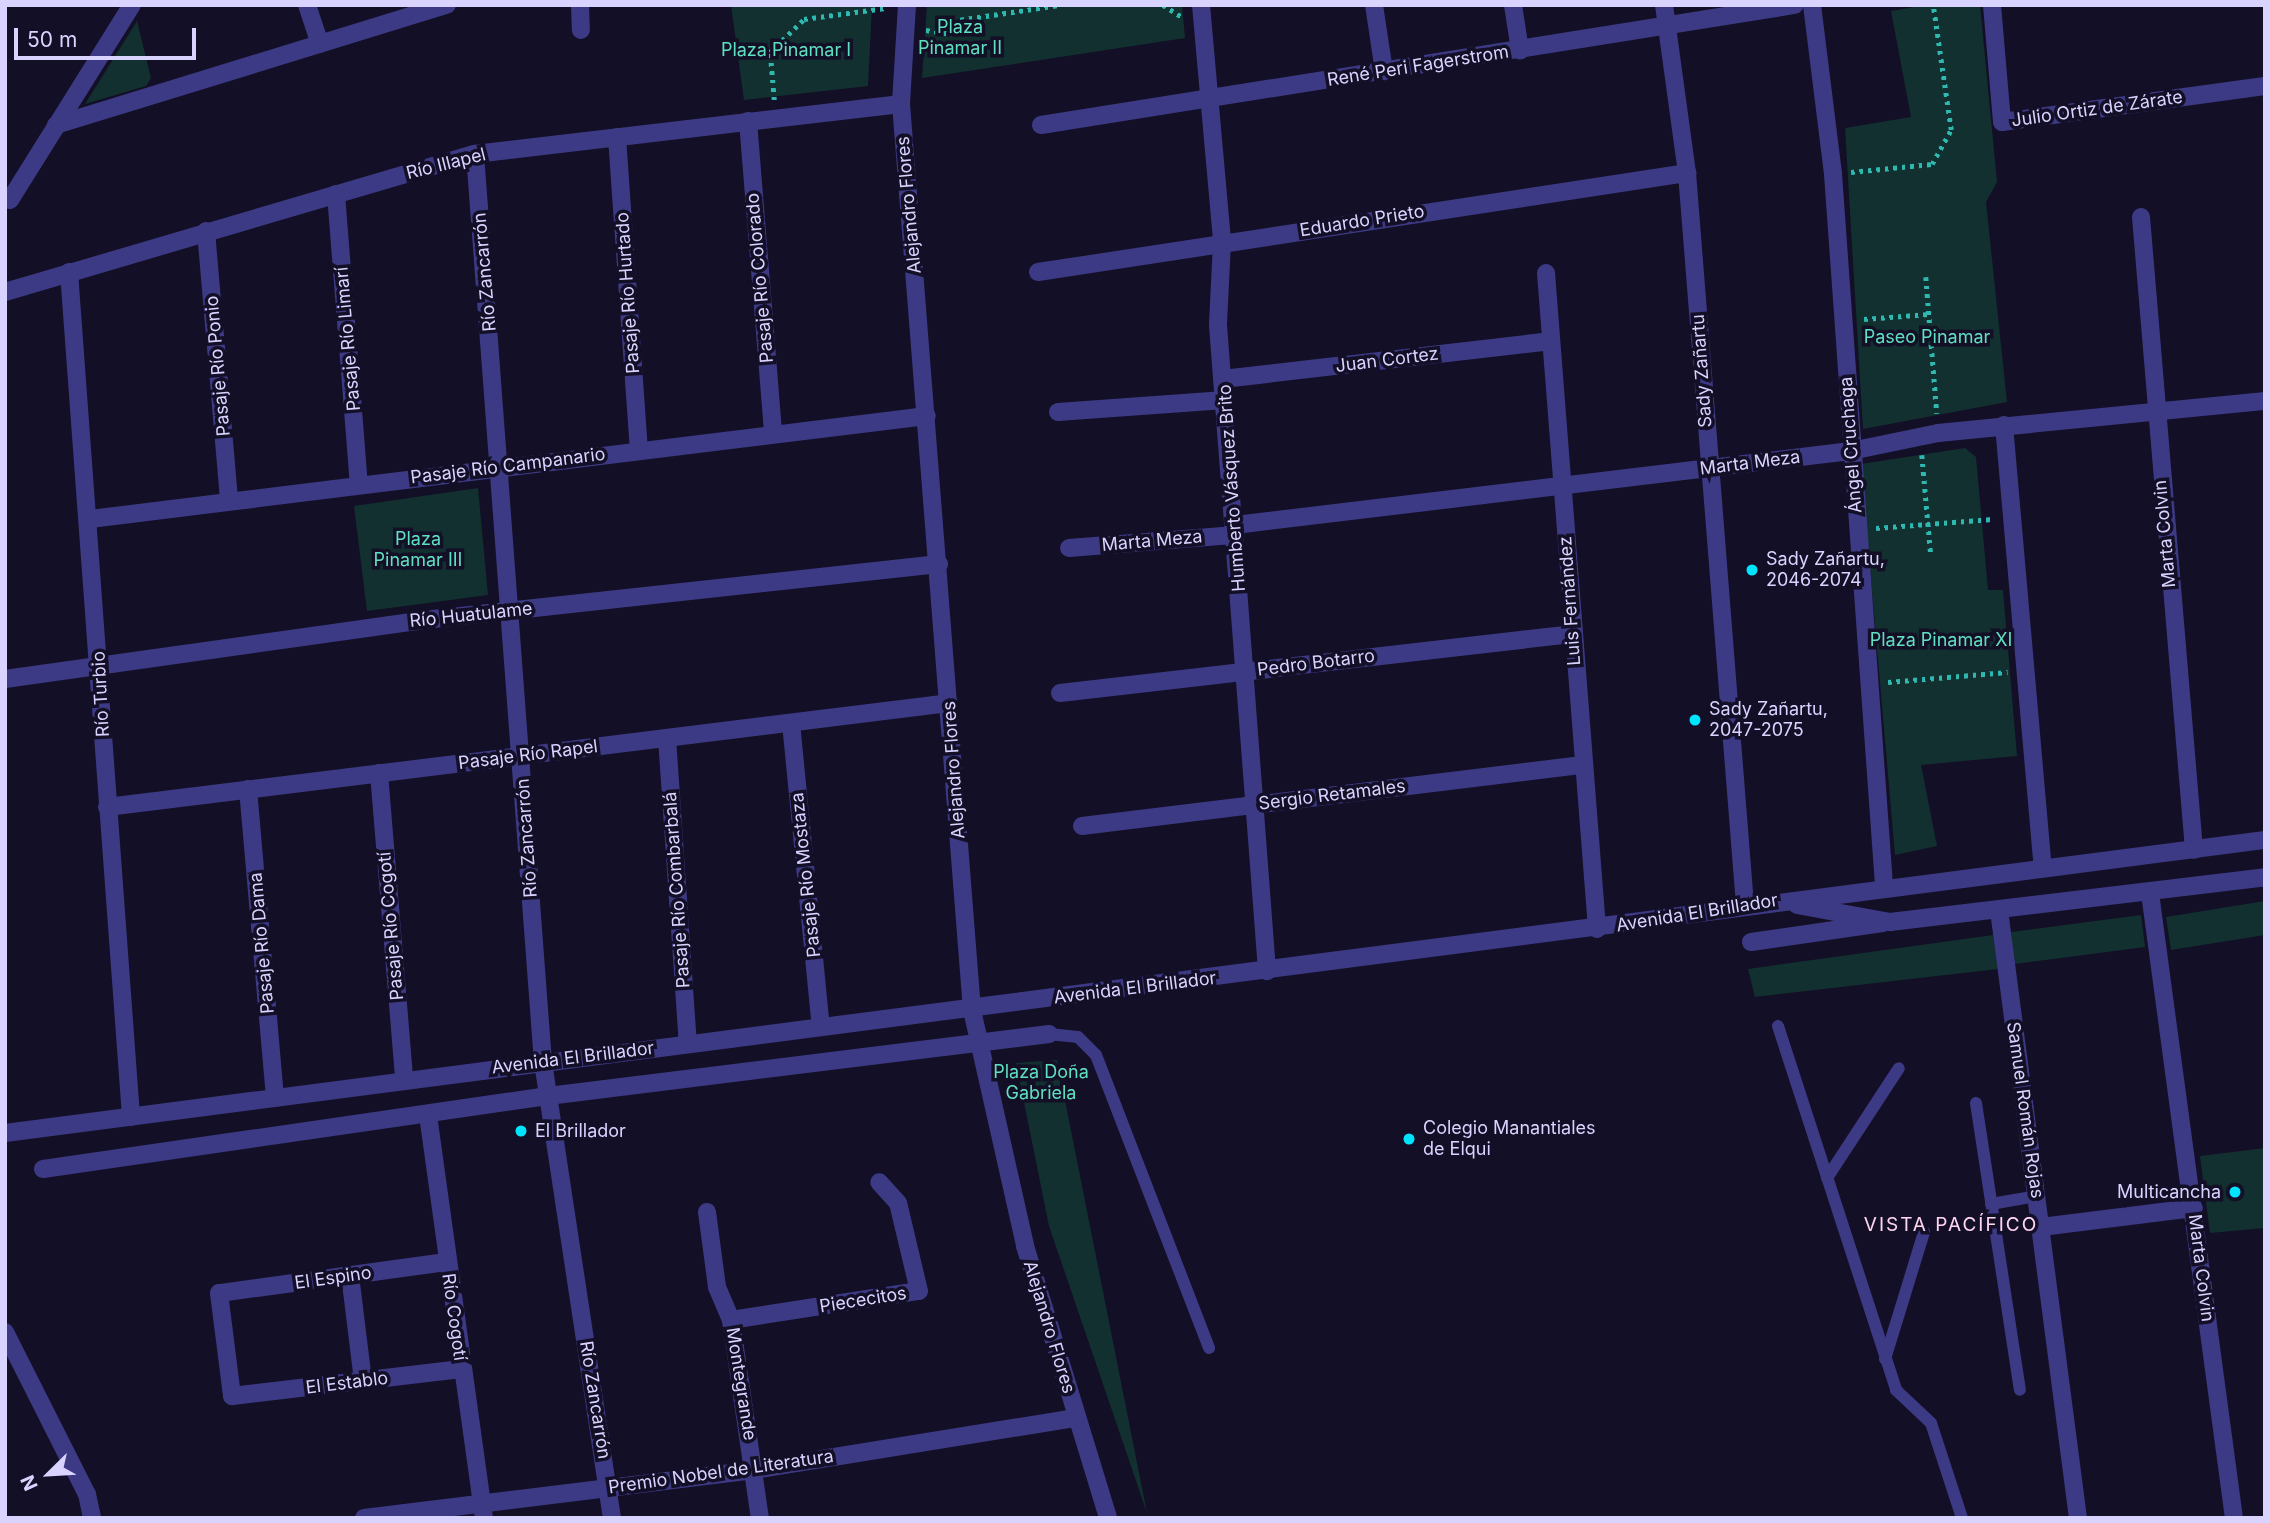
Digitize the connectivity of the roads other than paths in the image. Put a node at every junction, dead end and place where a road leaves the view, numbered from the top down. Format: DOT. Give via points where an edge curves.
graph roads {
  1 [pos="132,5"];
  2 [pos="307,5"];
  3 [pos="447,5"];
  4 [pos="580,5"];
  5 [pos="907,5"];
  6 [pos="1201,5"];
  7 [pos="1374,5"];
  8 [pos="1513,5"];
  9 [pos="1664,5"];
  10 [pos="1794,5"];
  11 [pos="1812,5"];
  12 [pos="1992,5"];
  13 [pos="1667,26"];
  14 [pos="581,30"];
  15 [pos="320,44"];
  16 [pos="1520,50"];
  17 [pos="1384,71"];
  18 [pos="2265,86"];
  19 [pos="1211,99"];
  20 [pos="901,104"];
  21 [pos="748,121"];
  22 [pos="57,125"];
  23 [pos="1041,125"];
  24 [pos="617,137"];
  25 [pos="475,154"];
  26 [pos="1687,173"];
  27 [pos="336,194"];
  28 [pos="9,200"];
  29 [pos="2141,217"];
  30 [pos="206,231"];
  31 [pos="1222,242"];
  32 [pos="69,272"];
  33 [pos="1038,272"];
  34 [pos="1546,273"];
  35 [pos="5,292"];
  36 [pos="1550,341"];
  37 [pos="1223,379"];
  38 [pos="1225,400"];
  39 [pos="2265,401"];
  40 [pos="1058,412"];
  41 [pos="2154,414"];
  42 [pos="927,416"];
  43 [pos="2004,425"];
  44 [pos="773,434"];
  45 [pos="639,450"];
  46 [pos="1851,451"];
  47 [pos="500,467"];
  48 [pos="1710,468"];
  49 [pos="359,484"];
  50 [pos="1561,486"];
  51 [pos="229,501"];
  52 [pos="90,519"];
  53 [pos="1235,530"];
  54 [pos="1069,548"];
  55 [pos="939,564"];
  56 [pos="510,611"];
  57 [pos="1572,634"];
  58 [pos="100,663"];
  59 [pos="1246,671"];
  60 [pos="5,679"];
  61 [pos="1060,693"];
  62 [pos="949,704"];
  63 [pos="791,723"];
  64 [pos="667,738"];
  65 [pos="521,756"];
  66 [pos="1582,765"];
  67 [pos="379,774"];
  68 [pos="248,789"];
  69 [pos="1256,804"];
  70 [pos="107,807"];
  71 [pos="1082,826"];
  72 [pos="2265,840"];
  73 [pos="2194,850"];
  74 [pos="2043,868"];
  75 [pos="2265,877"];
  76 [pos="1884,886"];
  77 [pos="2150,893"];
  78 [pos="1773,901"];
  79 [pos="1745,905"];
  80 [pos="1999,910"];
  81 [pos="1890,922"];
  82 [pos="1597,929"];
  83 [pos="1751,942"];
  84 [pos="1267,971"];
  85 [pos="972,1010"];
  86 [pos="1778,1026"];
  87 [pos="821,1027"];
  88 [pos="1049,1034"];
  89 [pos="980,1041"];
  90 [pos="688,1043"];
  91 [pos="543,1062"];
  92 [pos="1899,1068"];
  93 [pos="404,1079"];
  94 [pos="548,1096"];
  95 [pos="275,1098"];
  96 [pos="1976,1103"];
  97 [pos="428,1115"];
  98 [pos="131,1117"];
  99 [pos="5,1133"];
  100 [pos="43,1170"];
  101 [pos="1827,1178"];
  102 [pos="879,1182"];
  103 [pos="2037,1196"];
  104 [pos="1991,1204"];
  105 [pos="2194,1208"];
  106 [pos="707,1212"];
  107 [pos="2041,1227"];
  108 [pos="1924,1232"];
  109 [pos="446,1262"];
  110 [pos="350,1275"];
  111 [pos="731,1320"];
  112 [pos="5,1332"];
  113 [pos="1209,1348"];
  114 [pos="1885,1359"];
  115 [pos="461,1369"];
  116 [pos="363,1381"];
  117 [pos="2020,1390"];
  118 [pos="232,1396"];
  119 [pos="1076,1418"];
  120 [pos="754,1470"];
  121 [pos="608,1487"];
  122 [pos="483,1510"];
  123 [pos="92,1518"];
  124 [pos="364,1518"];
  125 [pos="612,1518"];
  126 [pos="760,1518"];
  127 [pos="1108,1518"];
  128 [pos="1962,1518"];
  129 [pos="2078,1518"];
  130 [pos="2234,1518"];
  1 -- 22 [label="street"];
  2 -- 15 [label="street"];
  3 -- 15 [label="street"];
  4 -- 14 [label="street"];
  5 -- 20 [label="street, Alejandro Flores"];
  6 -- 19 [label="street, Humberto Vásquez Brito"];
  7 -- 17 [label="street"];
  8 -- 16 [label="street"];
  9 -- 13 [label="street, Sady Zañartu"];
  10 -- 13 [label="street, René Peri Fagerstrom"];
  11 -- 46 [label="street, Ángel Cruchaga" via="1833,174"];
  12 -- 18 [label="street, Julio Ortiz de Zárate" via="2002,122"];
  13 -- 16 [label="street, René Peri Fagerstrom"];
  13 -- 26 [label="street, Sady Zañartu"];
  15 -- 22 [label="street"];
  16 -- 17 [label="street, René Peri Fagerstrom"];
  17 -- 19 [label="street, René Peri Fagerstrom"];
  19 -- 23 [label="street, René Peri Fagerstrom"];
  19 -- 31 [label="street, Humberto Vásquez Brito"];
  20 -- 21 [label="street, Río Illapel"];
  20 -- 42 [label="street, Alejandro Flores"];
  21 -- 24 [label="street, Río Illapel"];
  21 -- 44 [label="street, Pasaje Río Colorado"];
  22 -- 28 [label="street"];
  24 -- 25 [label="street, Río Illapel"];
  24 -- 45 [label="street, Pasaje Río Hurtado"];
  25 -- 27 [label="street, Río Illapel"];
  25 -- 47 [label="street, Río Zancarrón"];
  26 -- 31 [label="street, Eduardo Prieto"];
  26 -- 48 [label="street, Sady Zañartu"];
  27 -- 30 [label="street, Río Illapel"];
  27 -- 49 [label="street, Pasaje Río Limarí"];
  29 -- 41 [label="street, Marta Colvin"];
  30 -- 32 [label="street, Río Illapel"];
  30 -- 51 [label="street, Pasaje Río Ponio"];
  31 -- 33 [label="street, Eduardo Prieto"];
  31 -- 37 [label="street, Humberto Vásquez Brito" via="1218,325"];
  32 -- 35 [label="street, Río Illapel"];
  32 -- 52 [label="street, Río Turbio"];
  34 -- 36 [label="street, Luis Fernández"];
  36 -- 37 [label="street, Juan Cortez"];
  36 -- 50 [label="street, Luis Fernández"];
  37 -- 38 [label="street, Humberto Vásquez Brito"];
  38 -- 40 [label="street"];
  38 -- 53 [label="street, Humberto Vásquez Brito"];
  39 -- 41 [label="street, Marta Meza"];
  41 -- 43 [label="street, Marta Meza"];
  41 -- 73 [label="street, Marta Colvin"];
  42 -- 44 [label="street, Pasaje Río Campanario"];
  42 -- 55 [label="street, Alejandro Flores"];
  43 -- 46 [label="street, Marta Meza" via="1914,436"];
  43 -- 74 [label="street"];
  44 -- 45 [label="street, Pasaje Río Campanario"];
  45 -- 47 [label="street, Pasaje Río Campanario"];
  46 -- 48 [label="street, Marta Meza"];
  46 -- 76 [label="street, Ángel Cruchaga"];
  47 -- 49 [label="street, Pasaje Río Campanario"];
  47 -- 56 [label="street, Río Zancarrón"];
  48 -- 50 [label="street, Marta Meza"];
  48 -- 79 [label="street, Sady Zañartu"];
  49 -- 51 [label="street, Pasaje Río Campanario"];
  50 -- 53 [label="street, Marta Meza"];
  50 -- 57 [label="street, Luis Fernández"];
  51 -- 52 [label="street, Pasaje Río Campanario"];
  52 -- 58 [label="street, Río Turbio"];
  53 -- 54 [label="street, Marta Meza"];
  53 -- 59 [label="street, Humberto Vásquez Brito"];
  55 -- 56 [label="street, Río Huatulame"];
  55 -- 62 [label="street, Alejandro Flores"];
  56 -- 58 [label="street, Río Huatulame"];
  56 -- 65 [label="street, Río Zancarrón"];
  57 -- 59 [label="street, Pedro Botarro"];
  57 -- 66 [label="street, Luis Fernández"];
  58 -- 60 [label="street, Río Huatulame"];
  58 -- 70 [label="street, Río Turbio"];
  59 -- 61 [label="street, Pedro Botarro"];
  59 -- 69 [label="street, Humberto Vásquez Brito"];
  62 -- 63 [label="street, Pasaje Río Rapel"];
  62 -- 85 [label="street, Alejandro Flores"];
  63 -- 64 [label="street, Pasaje Río Rapel"];
  63 -- 87 [label="street, Pasaje Río Mostaza"];
  64 -- 65 [label="street, Pasaje Río Rapel"];
  64 -- 90 [label="street, Pasaje Río Combarbalá"];
  65 -- 67 [label="street, Pasaje Río Rapel"];
  65 -- 91 [label="street, Río Zancarrón"];
  66 -- 69 [label="street, Sergio Retamales"];
  66 -- 82 [label="street, Luis Fernández"];
  67 -- 68 [label="street, Pasaje Río Rapel"];
  67 -- 93 [label="street, Pasaje Río Cogotí"];
  68 -- 70 [label="street, Pasaje Río Rapel"];
  68 -- 95 [label="street, Pasaje Río Dama"];
  69 -- 71 [label="street, Sergio Retamales"];
  69 -- 84 [label="street, Humberto Vásquez Brito"];
  70 -- 98 [label="street, Río Turbio"];
  72 -- 73 [label="street, Avenida El Brillador"];
  73 -- 74 [label="street, Avenida El Brillador"];
  74 -- 76 [label="street, Avenida El Brillador"];
  75 -- 77 [label="street"];
  76 -- 78 [label="street, Avenida El Brillador"];
  77 -- 80 [label="street"];
  77 -- 105 [label="street, Marta Colvin"];
  78 -- 79 [label="street, Avenida El Brillador"];
  78 -- 81 [label="street"];
  79 -- 82 [label="street, Avenida El Brillador"];
  80 -- 81 [label="street"];
  80 -- 103 [label="street, Samuel Román Rojas"];
  81 -- 83 [label="street"];
  82 -- 84 [label="street, Avenida El Brillador"];
  84 -- 85 [label="street, Avenida El Brillador"];
  85 -- 87 [label="street, Avenida El Brillador"];
  85 -- 89 [label="street, Alejandro Flores"];
  86 -- 101 [label="lane"];
  87 -- 90 [label="street, Avenida El Brillador"];
  88 -- 89 [label="street, Avenida El Brillador"];
  88 -- 113 [label="lane" via="1078,1037 1096,1055"];
  89 -- 94 [label="street, Avenida El Brillador"];
  89 -- 119 [label="street, Alejandro Flores" via="1025,1246"];
  90 -- 91 [label="street, Avenida El Brillador"];
  91 -- 93 [label="street, Avenida El Brillador"];
  91 -- 94 [label="street, Río Zancarrón"];
  92 -- 101 [label="lane"];
  93 -- 95 [label="street, Avenida El Brillador"];
  94 -- 97 [label="street, Avenida El Brillador"];
  94 -- 121 [label="street, Río Zancarrón"];
  95 -- 98 [label="street, Avenida El Brillador"];
  96 -- 104 [label="lane"];
  97 -- 100 [label="street, Avenida El Brillador"];
  97 -- 109 [label="street, Río Cogotí"];
  98 -- 99 [label="street, Avenida El Brillador"];
  101 -- 114 [label="lane"];
  102 -- 111 [label="street, Piececitos" via="898,1203 919,1291"];
  103 -- 104 [label="lane"];
  103 -- 107 [label="street, Samuel Román Rojas"];
  104 -- 117 [label="lane"];
  105 -- 107 [label="street"];
  105 -- 130 [label="street, Marta Colvin"];
  106 -- 111 [label="street, Montegrande" via="716,1287"];
  107 -- 129 [label="street, Samuel Román Rojas"];
  108 -- 114 [label="lane"];
  109 -- 110 [label="street, El Espino"];
  109 -- 115 [label="street, Río Cogotí"];
  110 -- 116 [label="street"];
  110 -- 118 [label="street, El Espino" via="219,1293"];
  111 -- 120 [label="street, Montegrande"];
  112 -- 123 [label="street" via="87,1494"];
  114 -- 128 [label="lane" via="1896,1390 1931,1423"];
  115 -- 116 [label="street, El Establo"];
  115 -- 122 [label="street, Río Cogotí"];
  116 -- 118 [label="street, El Establo"];
  119 -- 120 [label="street, Premio Nobel de Literatura"];
  119 -- 127 [label="street, Alejandro Flores"];
  120 -- 121 [label="street, Premio Nobel de Literatura"];
  120 -- 126 [label="street, Montegrande"];
  121 -- 122 [label="street, Premio Nobel de Literatura"];
  121 -- 125 [label="street, Río Zancarrón"];
  122 -- 124 [label="street, Premio Nobel de Literatura"];
}
